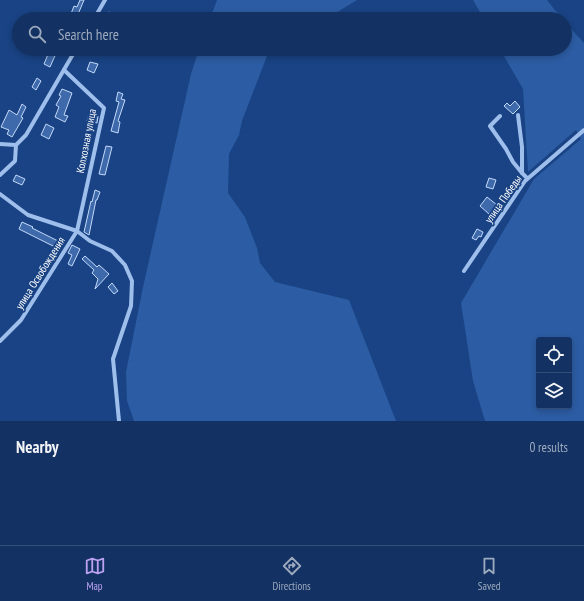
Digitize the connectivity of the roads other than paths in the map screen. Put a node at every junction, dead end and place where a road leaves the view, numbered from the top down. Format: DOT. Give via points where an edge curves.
graph roads {
  1 [pos="105,0"];
  2 [pos="98,12"];
  3 [pos="72,56"];
  4 [pos="64,70"];
  5 [pos="518,115"];
  6 [pos="500,116"];
  7 [pos="584,130"];
  8 [pos="0,144"];
  9 [pos="16,145"];
  10 [pos="522,173"];
  11 [pos="0,175"];
  12 [pos="527,178"];
  13 [pos="0,194"];
  14 [pos="77,231"];
  15 [pos="464,271"];
  16 [pos="0,341"];
  17 [pos="119,421"];
  1 -- 2 [label="street"];
  3 -- 4 [label="street"];
  4 -- 9 [label="street" via="26,135"];
  4 -- 14 [label="street, Колхозная улица" via="104,108"];
  5 -- 10 [label="street"];
  6 -- 10 [label="street" via="490,126"];
  7 -- 12 [label="street, улица Победы"];
  8 -- 9 [label="street"];
  9 -- 11 [label="street" via="15,161"];
  10 -- 12 [label="street"];
  12 -- 15 [label="street, улица Победы"];
  13 -- 14 [label="street, улица Освобождения" via="28,215"];
  14 -- 16 [label="street, улица Освобождения" via="20,320"];
  14 -- 17 [label="street, улица Освобождения" via="90,241 112,251 125,265 132,281 131,306 113,359"];
}
